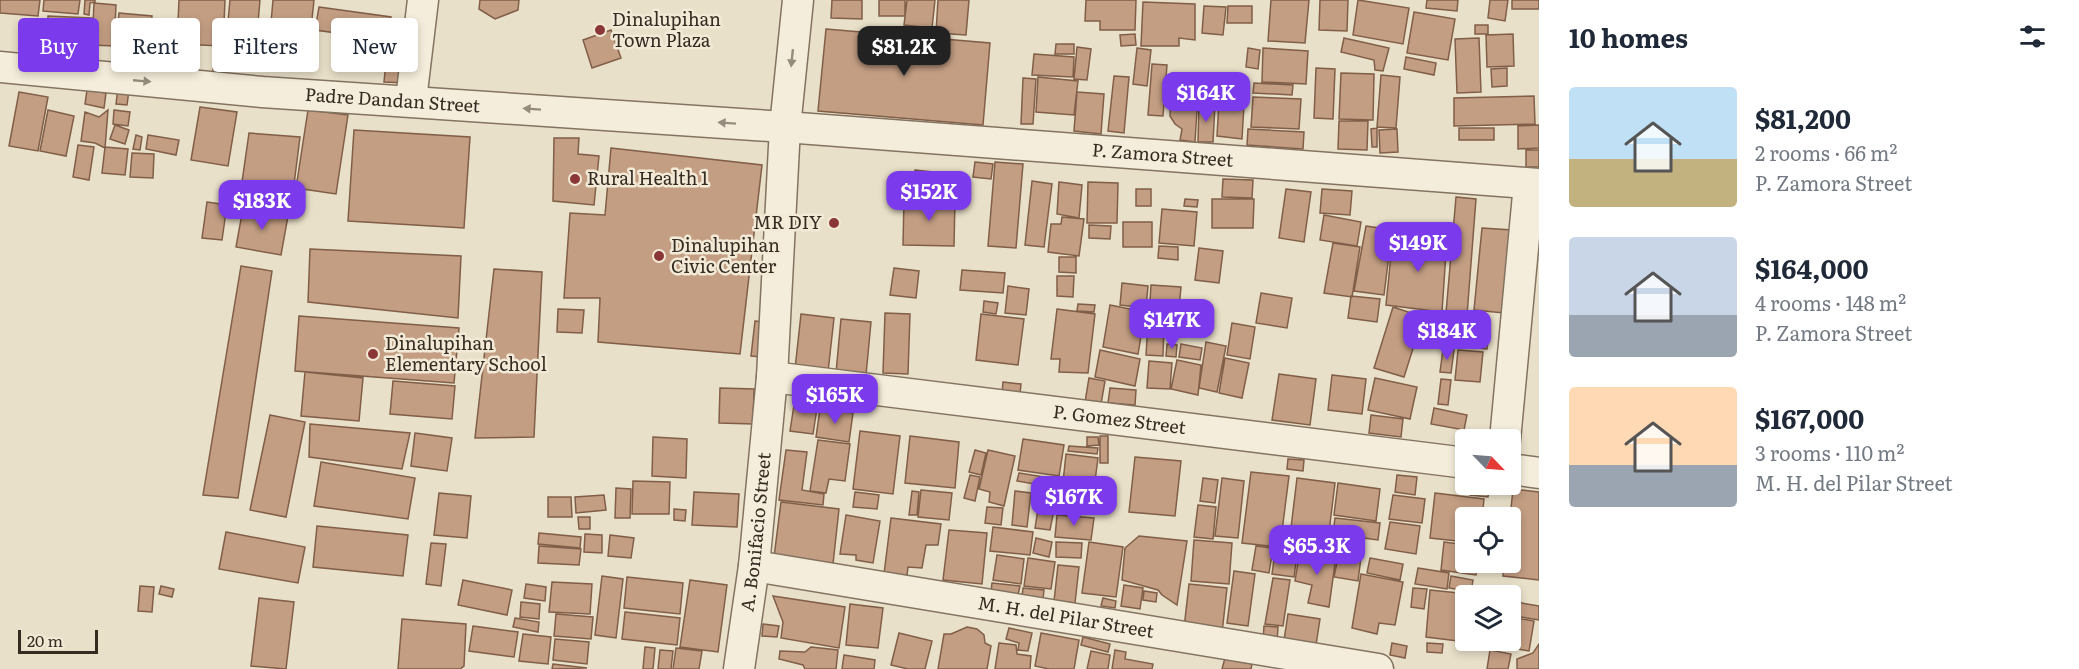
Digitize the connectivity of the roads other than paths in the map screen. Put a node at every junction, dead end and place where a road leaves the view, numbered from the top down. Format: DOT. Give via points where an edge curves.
graph roads {
  1 [pos="423,0"];
  2 [pos="798,0"];
  3 [pos="0,67"];
  4 [pos="411,100"];
  5 [pos="785,127"];
  6 [pos="1534,184"];
  7 [pos="772,377"];
  8 [pos="1506,429"];
  9 [pos="1455,462"];
  10 [pos="1521,471"];
  11 [pos="1539,473"];
  12 [pos="754,566"];
  13 [pos="739,669"];
  14 [pos="1378,669"];
  1 -- 4 [label="street"];
  2 -- 5 [label="street, A. Bonifacio Street, one-way"];
  3 -- 4 [label="street, Padre Dandan Street, one-way" via="262,92"];
  5 -- 4 [label="street, Padre Dandan Street, one-way"];
  5 -- 6 [label="street, P. Zamora Street"];
  5 -- 7 [label="street, A. Bonifacio Street"];
  6 -- 8 [label="street"];
  7 -- 9 [label="street, P. Gomez Street"];
  7 -- 12 [label="street, A. Bonifacio Street"];
  10 -- 11 [label="street"];
  12 -- 13 [label="street, A. Bonifacio Street"];
  12 -- 14 [label="street, M. H. del Pilar Street"];
}
